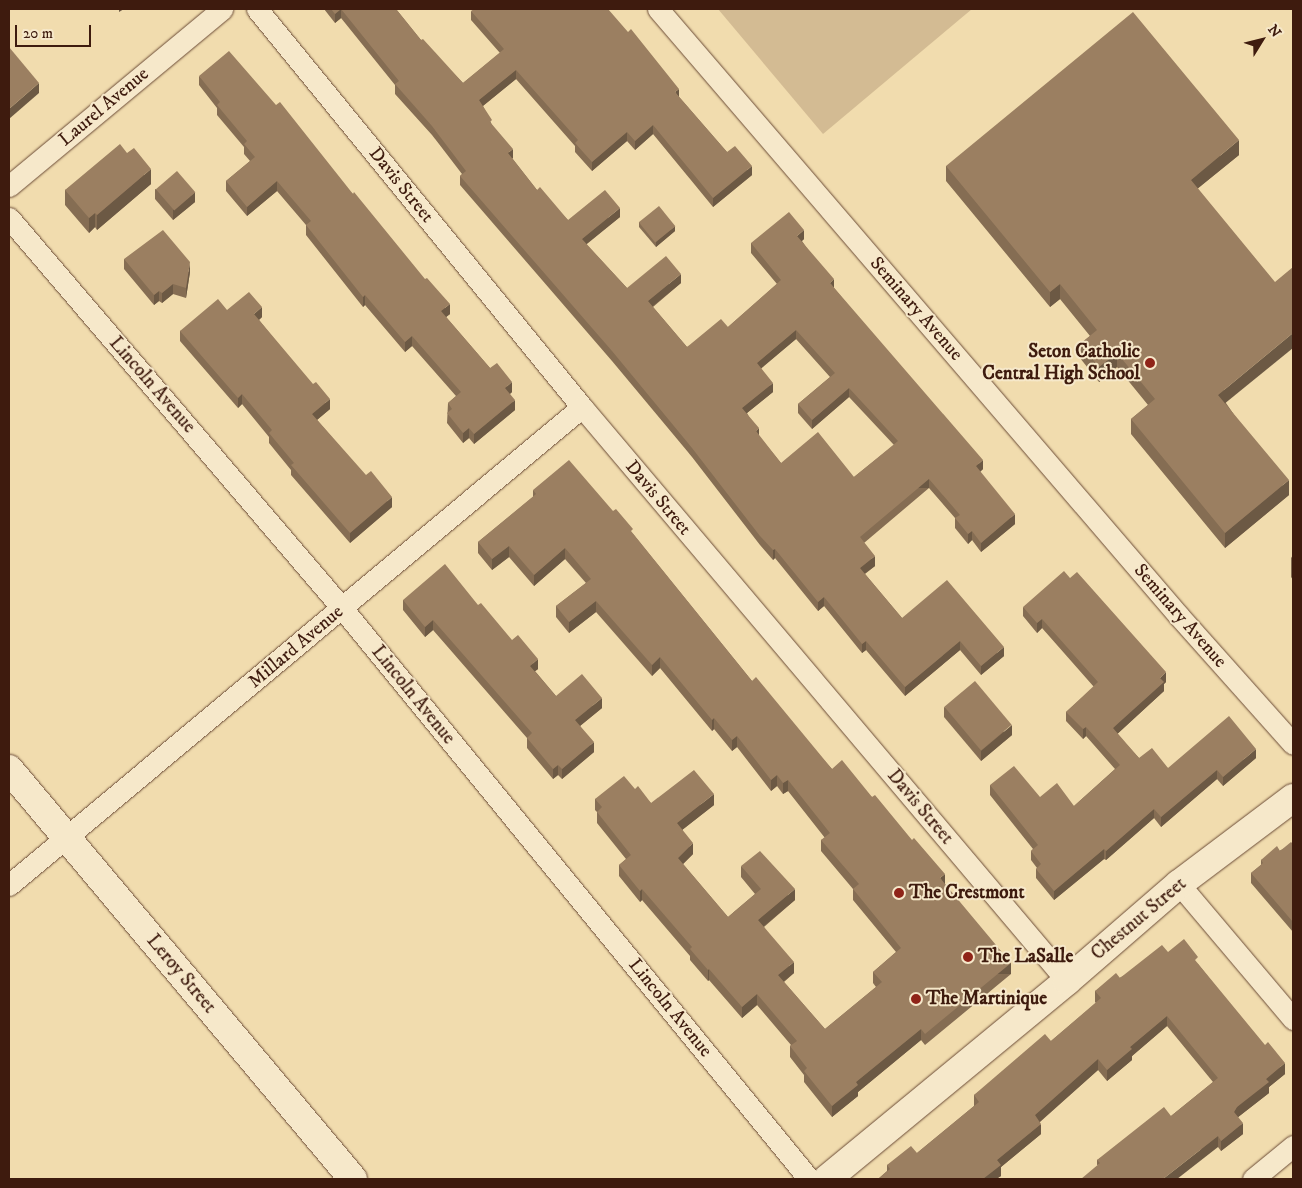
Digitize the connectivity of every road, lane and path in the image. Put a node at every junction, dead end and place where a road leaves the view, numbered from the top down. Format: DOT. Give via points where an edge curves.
graph roads {
  1 [pos="222,9"];
  2 [pos="256,9"];
  3 [pos="658,9"];
  4 [pos="9,186"];
  5 [pos="9,218"];
  6 [pos="582,407"];
  7 [pos="342,608"];
  8 [pos="1293,744"];
  9 [pos="9,768"];
  10 [pos="1293,798"];
  11 [pos="66,837"];
  12 [pos="1179,884"];
  13 [pos="9,885"];
  14 [pos="1067,981"];
  15 [pos="1293,1019"];
  16 [pos="1293,1146"];
  17 [pos="353,1179"];
  18 [pos="809,1179"];
  19 [pos="826,1179"];
  20 [pos="1254,1179"];
  1 -- 4 [label="street, Laurel Avenue"];
  2 -- 6 [label="street, Davis Street"];
  3 -- 8 [label="street, Seminary Avenue"];
  5 -- 7 [label="street, Lincoln Avenue"];
  6 -- 7 [label="street, Millard Avenue"];
  6 -- 14 [label="street, Davis Street"];
  7 -- 11 [label="street, Millard Avenue"];
  7 -- 18 [label="street, Lincoln Avenue"];
  9 -- 11 [label="street, Leroy Street"];
  10 -- 12 [label="street, Chestnut Street"];
  11 -- 13 [label="street, Millard Avenue"];
  11 -- 17 [label="street, Leroy Street"];
  12 -- 14 [label="street, Chestnut Street"];
  12 -- 15 [label="street"];
  14 -- 19 [label="street, Chestnut Street"];
  16 -- 20 [label="street"];
}
